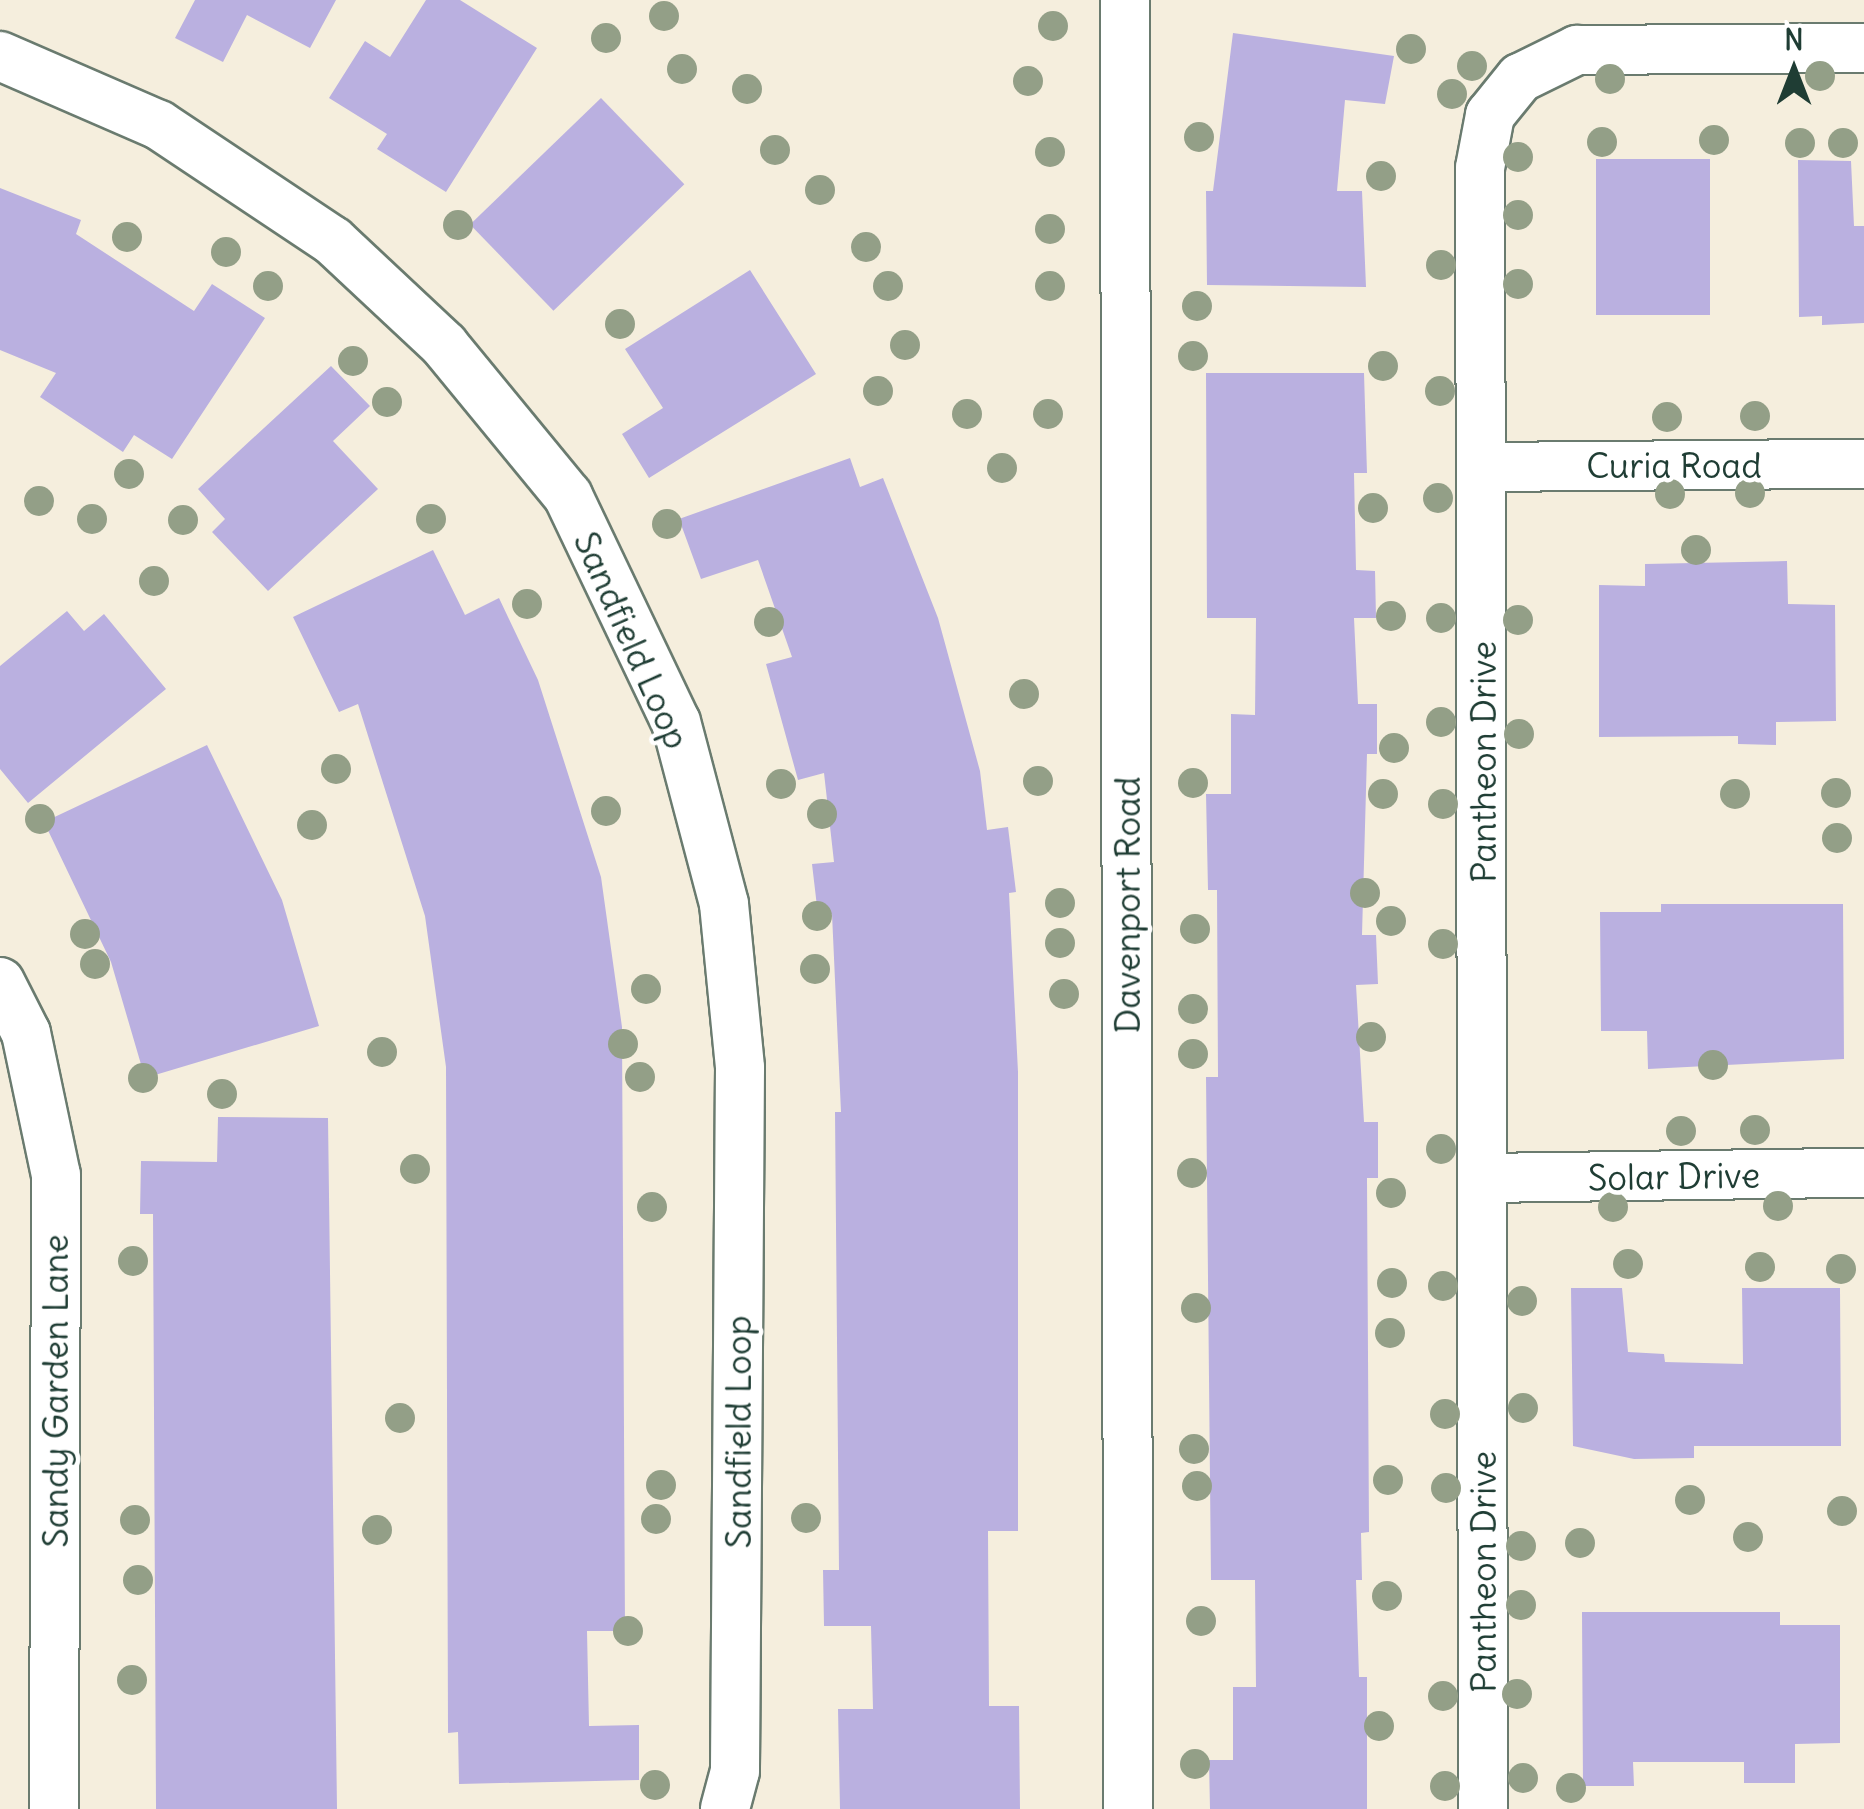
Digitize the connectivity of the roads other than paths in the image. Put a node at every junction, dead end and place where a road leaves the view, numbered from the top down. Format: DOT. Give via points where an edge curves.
graph roads {
  1 [pos="1124,0"];
  2 [pos="1864,48"];
  3 [pos="0,56"];
  4 [pos="1864,464"];
  5 [pos="1484,467"];
  6 [pos="0,982"];
  7 [pos="1864,1174"];
  8 [pos="1484,1178"];
  9 [pos="54,1809"];
  10 [pos="726,1809"];
  11 [pos="1128,1809"];
  12 [pos="1484,1809"];
  1 -- 11 [label="street, Davenport Road"];
  2 -- 5 [label="street, Pantheon Drive" via="1576,50 1520,78 1490,114 1480,168"];
  3 -- 10 [label="street, Sandfield Loop" via="159,124 334,241 444,344 568,496 676,722 724,904 740,1068 736,1771"];
  4 -- 5 [label="street, Curia Road"];
  5 -- 8 [label="street, Pantheon Drive"];
  6 -- 9 [label="street, Sandy Garden Lane" via="26,1033 56,1176"];
  7 -- 8 [label="street, Solar Drive"];
  8 -- 12 [label="street, Pantheon Drive"];
}
